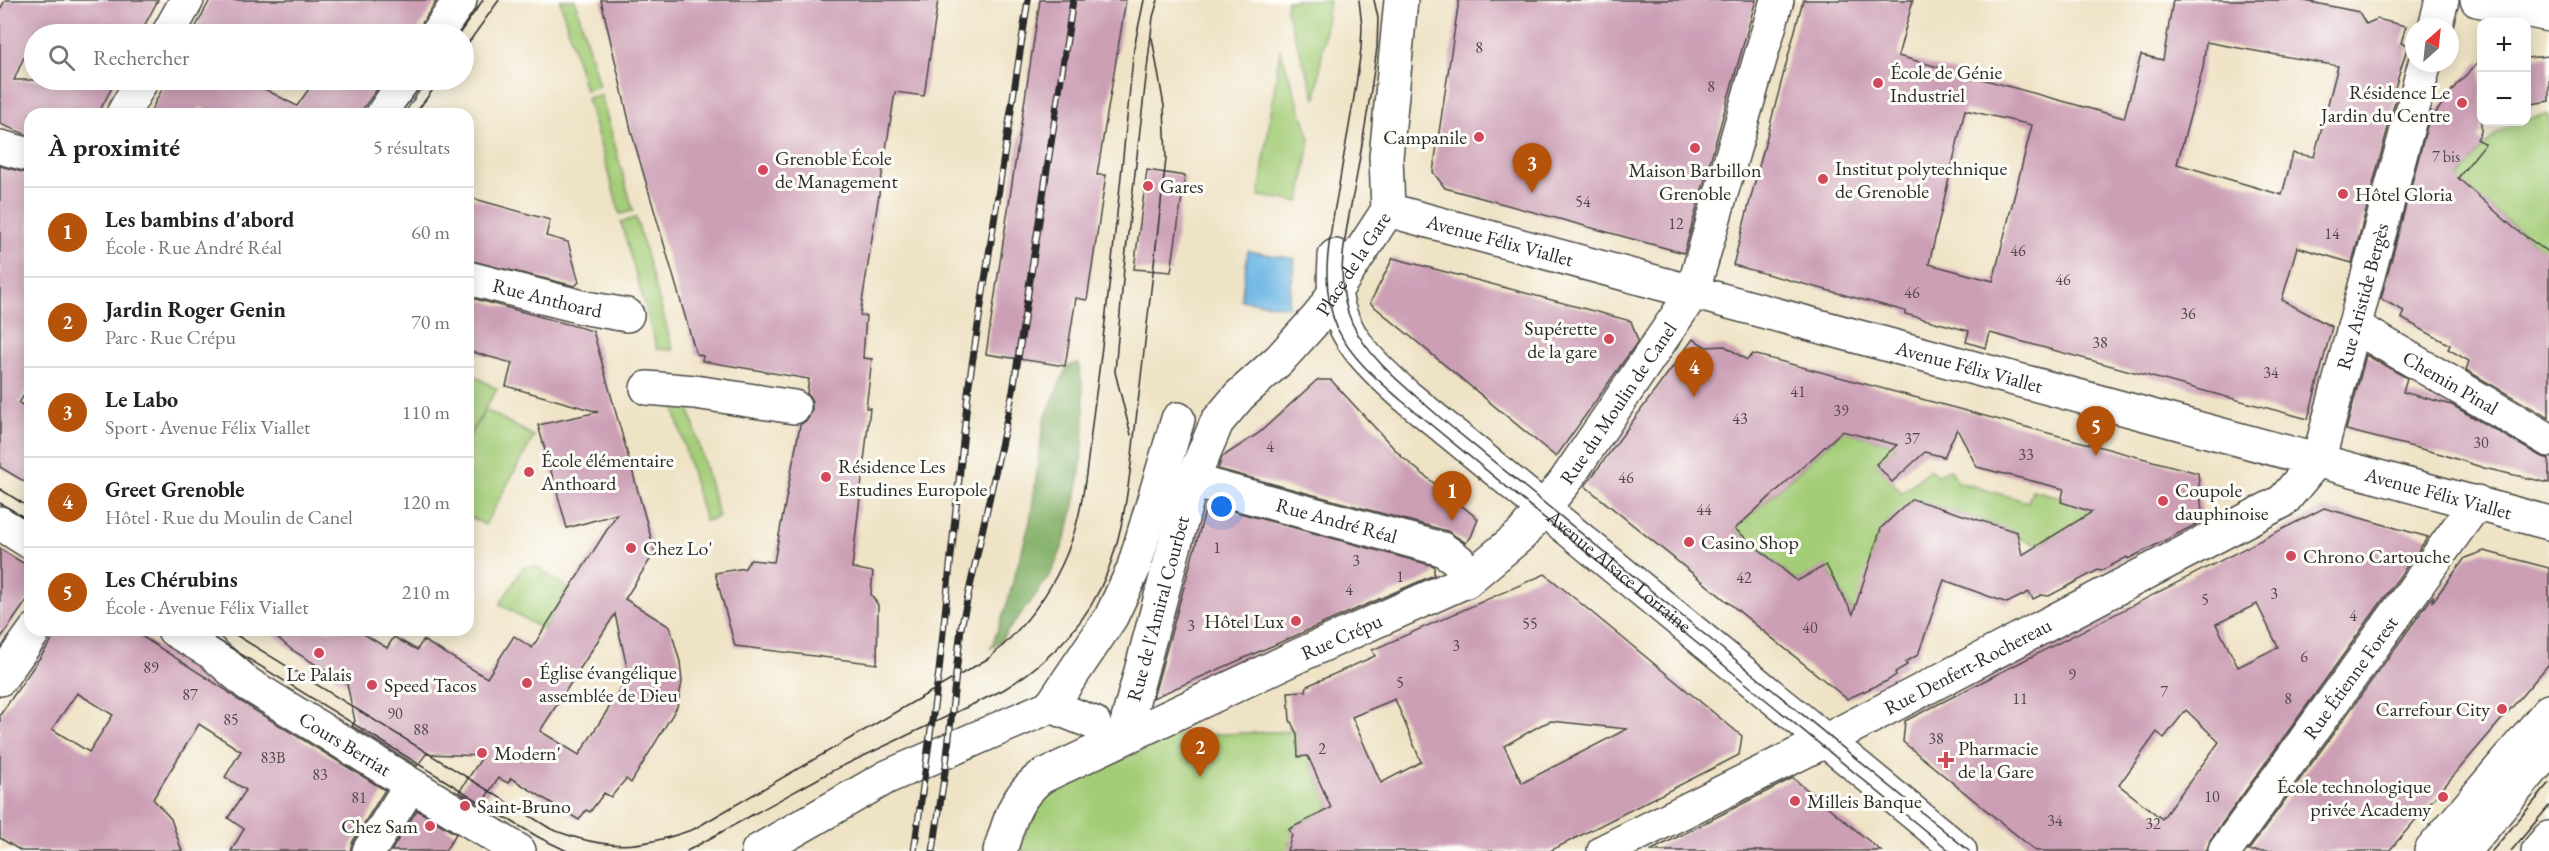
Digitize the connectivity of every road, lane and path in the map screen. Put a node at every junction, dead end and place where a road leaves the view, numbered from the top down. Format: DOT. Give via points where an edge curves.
graph roads {
  1 [pos="187,0"];
  2 [pos="460,0"];
  3 [pos="1401,0"];
  4 [pos="1777,0"];
  5 [pos="2442,0"];
  6 [pos="2477,0"];
  7 [pos="2549,15"];
  8 [pos="2437,18"];
  9 [pos="174,24"];
  10 [pos="443,24"];
  11 [pos="2424,72"];
  12 [pos="136,90"];
  13 [pos="399,90"];
  14 [pos="126,108"];
  15 [pos="387,108"];
  16 [pos="0,147"];
  17 [pos="24,153"];
  18 [pos="1388,210"];
  19 [pos="1335,256"];
  20 [pos="474,280"];
  21 [pos="1335,293"];
  22 [pos="1692,294"];
  23 [pos="627,315"];
  24 [pos="2354,326"];
  25 [pos="647,388"];
  26 [pos="794,407"];
  27 [pos="1178,419"];
  28 [pos="2549,440"];
  29 [pos="2317,460"];
  30 [pos="1192,481"];
  31 [pos="2477,502"];
  32 [pos="1543,509"];
  33 [pos="0,523"];
  34 [pos="2549,523"];
  35 [pos="24,538"];
  36 [pos="1466,581"];
  37 [pos="31,636"];
  38 [pos="184,636"];
  39 [pos="0,679"];
  40 [pos="1050,706"];
  41 [pos="2549,711"];
  42 [pos="1094,723"];
  43 [pos="1123,738"];
  44 [pos="1825,740"];
  45 [pos="2549,750"];
  46 [pos="410,786"];
  47 [pos="2549,838"];
  48 [pos="476,841"];
  49 [pos="1614,849"];
  50 [pos="369,851"];
  51 [pos="519,851"];
  52 [pos="758,851"];
  53 [pos="1000,851"];
  54 [pos="1960,851"];
  55 [pos="2225,851"];
  56 [pos="2431,851"];
  57 [pos="2463,851"];
  58 [pos="2538,851"];
  1 -- 9 [label="street"];
  2 -- 10 [label="street"];
  3 -- 18 [label="street, Place de la Gare" via="1386,157"];
  4 -- 22 [label="street, Rue du Moulin de Canel"];
  5 -- 8 [label="street"];
  6 -- 7 [label="street"];
  11 -- 24 [label="street, Rue Aristide Bergès"];
  12 -- 14 [label="street"];
  13 -- 15 [label="street"];
  16 -- 17 [label="street"];
  18 -- 21 [label="street, Place de la Gare"];
  18 -- 22 [label="street, Avenue Félix Viallet"];
  19 -- 21 [label="street, Avenue Alsace Lorraine"];
  20 -- 23 [label="street, Rue Anthoard"];
  21 -- 30 [label="street, Place de la Gare" via="1279,360 1217,422"];
  21 -- 32 [label="street, Avenue Alsace Lorraine" via="1347,331 1368,362"];
  22 -- 29 [label="street, Avenue Félix Viallet"];
  22 -- 32 [label="street, Rue du Moulin de Canel"];
  24 -- 28 [label="street, Chemin Pinal"];
  24 -- 29 [label="street, Rue Aristide Bergès"];
  25 -- 26 [label="street"];
  27 -- 40 [label="street" via="1133,570 1111,617"];
  29 -- 31 [label="street, Avenue Félix Viallet"];
  29 -- 44 [label="street, Rue Denfert-Rochereau" via="2283,501"];
  30 -- 36 [label="street, Rue André Réal" via="1442,549 1459,561"];
  30 -- 43 [label="street, Rue de l'Amiral Courbet"];
  31 -- 34 [label="street, Avenue Félix Viallet"];
  31 -- 55 [label="street, Rue Étienne Forest"];
  32 -- 36 [label="street, Rue Crépu" via="1522,534"];
  32 -- 44 [label="street, Avenue Alsace Lorraine"];
  33 -- 35 [label="street"];
  36 -- 43 [label="street, Rue Crépu"];
  37 -- 39 [label="street"];
  38 -- 46 [label="street, Cours Berriat" via="211,652 248,684"];
  40 -- 42 [label="street"];
  40 -- 52 [label="street" via="887,777"];
  41 -- 56 [label="street"];
  43 -- 53 [label="street, Rue Crépu" via="1041,777 1026,789 1014,807"];
  44 -- 49 [label="street, Rue Denfert-Rochereau"];
  44 -- 54 [label="street, Avenue Alsace Lorraine"];
  45 -- 57 [label="street"];
  46 -- 48 [label="street, Cours Berriat"];
  46 -- 50 [label="street"];
  47 -- 58 [label="street"];
  48 -- 51 [label="street, Cours Berriat"];
}
